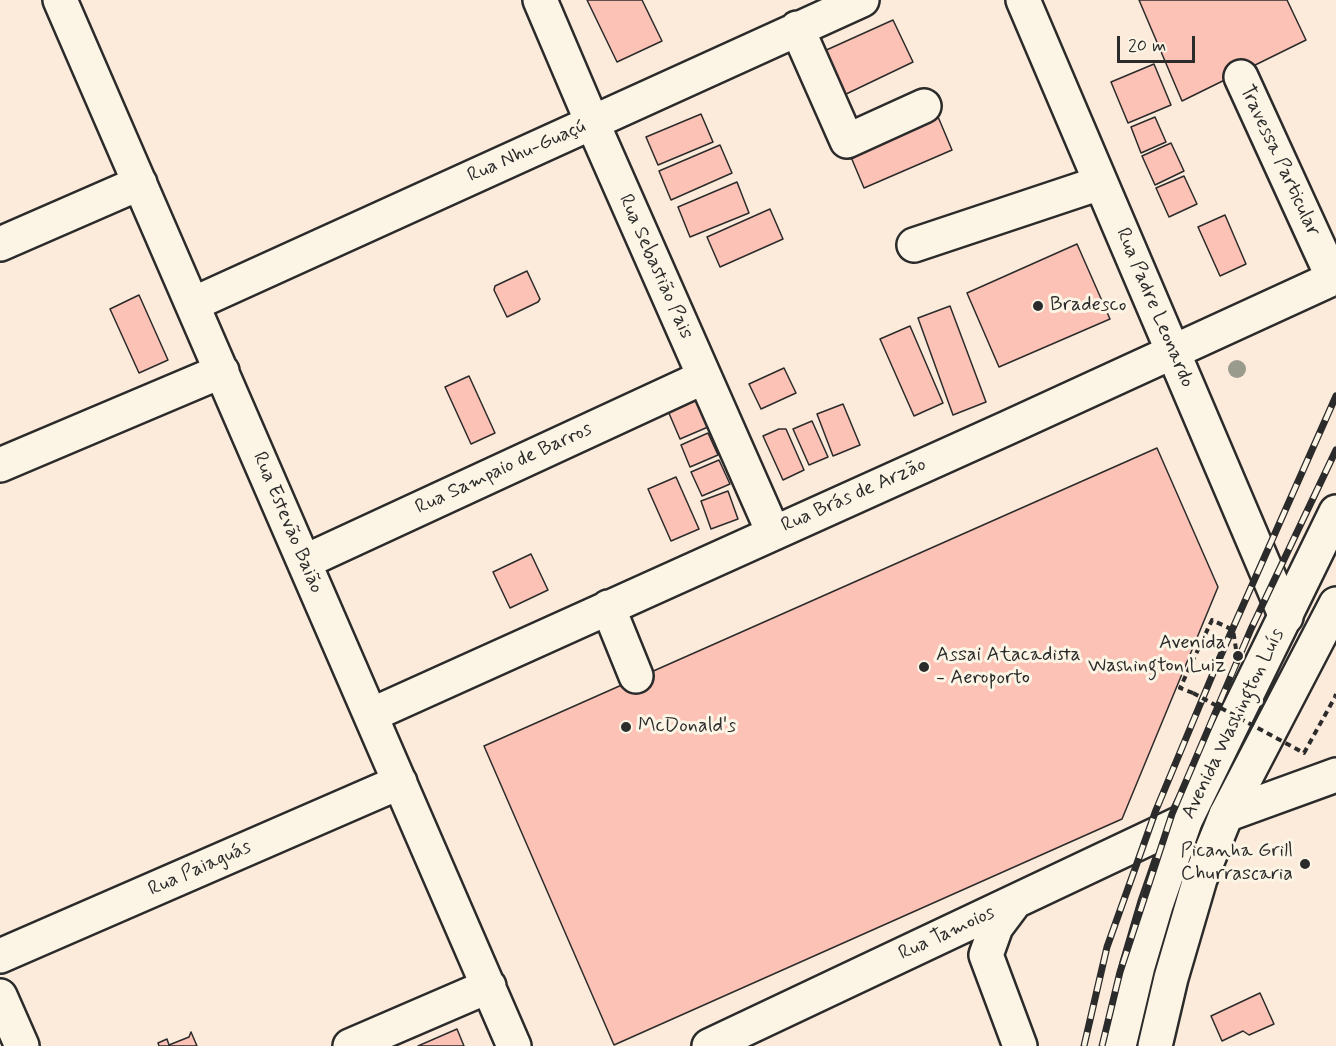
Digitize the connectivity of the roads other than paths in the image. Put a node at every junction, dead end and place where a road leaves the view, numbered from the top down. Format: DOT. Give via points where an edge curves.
graph roads {
  1 [pos="60,0"];
  2 [pos="540,0"];
  3 [pos="862,0"];
  4 [pos="1023,0"];
  5 [pos="798,28"];
  6 [pos="1240,77"];
  7 [pos="924,106"];
  8 [pos="592,122"];
  9 [pos="140,183"];
  10 [pos="1100,183"];
  11 [pos="0,244"];
  12 [pos="914,245"];
  13 [pos="1335,277"];
  14 [pos="192,304"];
  15 [pos="1173,352"];
  16 [pos="222,371"];
  17 [pos="704,376"];
  18 [pos="0,465"];
  19 [pos="1336,513"];
  20 [pos="773,532"];
  21 [pos="304,562"];
  22 [pos="1336,604"];
  23 [pos="608,607"];
  24 [pos="1286,617"];
  25 [pos="636,676"];
  26 [pos="371,715"];
  27 [pos="1336,775"];
  28 [pos="400,782"];
  29 [pos="1226,815"];
  30 [pos="1185,821"];
  31 [pos="1014,903"];
  32 [pos="934,940"];
  33 [pos="986,955"];
  34 [pos="0,956"];
  35 [pos="489,986"];
  36 [pos="0,996"];
  37 [pos="22,1046"];
  38 [pos="350,1046"];
  39 [pos="514,1046"];
  40 [pos="709,1046"];
  41 [pos="1020,1046"];
  42 [pos="1119,1046"];
  43 [pos="1155,1046"];
  1 -- 9 [label="main road, Rua Estevão Baião"];
  2 -- 8 [label="main road, Rua Sebastião Pais"];
  3 -- 5 [label="main road, Rua Nhu-Guaçú"];
  4 -- 10 [label="main road, Rua Padre Leonardo"];
  5 -- 7 [label="main road" via="847,141"];
  5 -- 8 [label="main road, Rua Nhu-Guaçú"];
  6 -- 13 [label="main road, Travessa Particular"];
  8 -- 14 [label="main road, Rua Nhu-Guaçú"];
  8 -- 17 [label="main road, Rua Sebastião Pais"];
  9 -- 11 [label="main road"];
  9 -- 14 [label="main road, Rua Estevão Baião"];
  10 -- 12 [label="main road"];
  10 -- 15 [label="main road, Rua Padre Leonardo"];
  13 -- 15 [label="main road, Rua Brás de Arzão"];
  14 -- 16 [label="main road, Rua Estevão Baião"];
  15 -- 20 [label="main road, Rua Brás de Arzão"];
  15 -- 24 [label="main road, Rua Padre Leonardo"];
  16 -- 18 [label="main road"];
  16 -- 21 [label="main road, Rua Estevão Baião"];
  17 -- 20 [label="main road, Rua Sebastião Pais"];
  17 -- 21 [label="main road, Rua Sampaio de Barros"];
  19 -- 24 [label="main road, Avenida Washington Luís"];
  20 -- 23 [label="main road, Rua Brás de Arzão"];
  21 -- 26 [label="main road, Rua Estevão Baião"];
  22 -- 29 [label="main road, Avenida Washington Luís"];
  23 -- 25 [label="main road"];
  23 -- 26 [label="main road, Rua Brás de Arzão"];
  24 -- 30 [label="main road, Avenida Washington Luís"];
  26 -- 28 [label="main road, Rua Estevão Baião"];
  27 -- 29 [label="main road"];
  28 -- 34 [label="main road, Rua Paiaguás"];
  28 -- 35 [label="main road, Rua Estevão Baião"];
  29 -- 43 [label="main road, Avenida Washington Luís" via="1200,879"];
  30 -- 31 [label="main road, Rua Tamoios"];
  30 -- 42 [label="main road, Avenida Washington Luís" via="1144,946"];
  31 -- 32 [label="main road, Rua Tamoios"];
  31 -- 33 [label="main road" via="996,927"];
  32 -- 33 [label="main road"];
  32 -- 40 [label="main road, Rua Tamoios"];
  33 -- 41 [label="main road"];
  35 -- 38 [label="main road"];
  35 -- 39 [label="main road, Rua Estevão Baião"];
  36 -- 37 [label="main road"];
}
